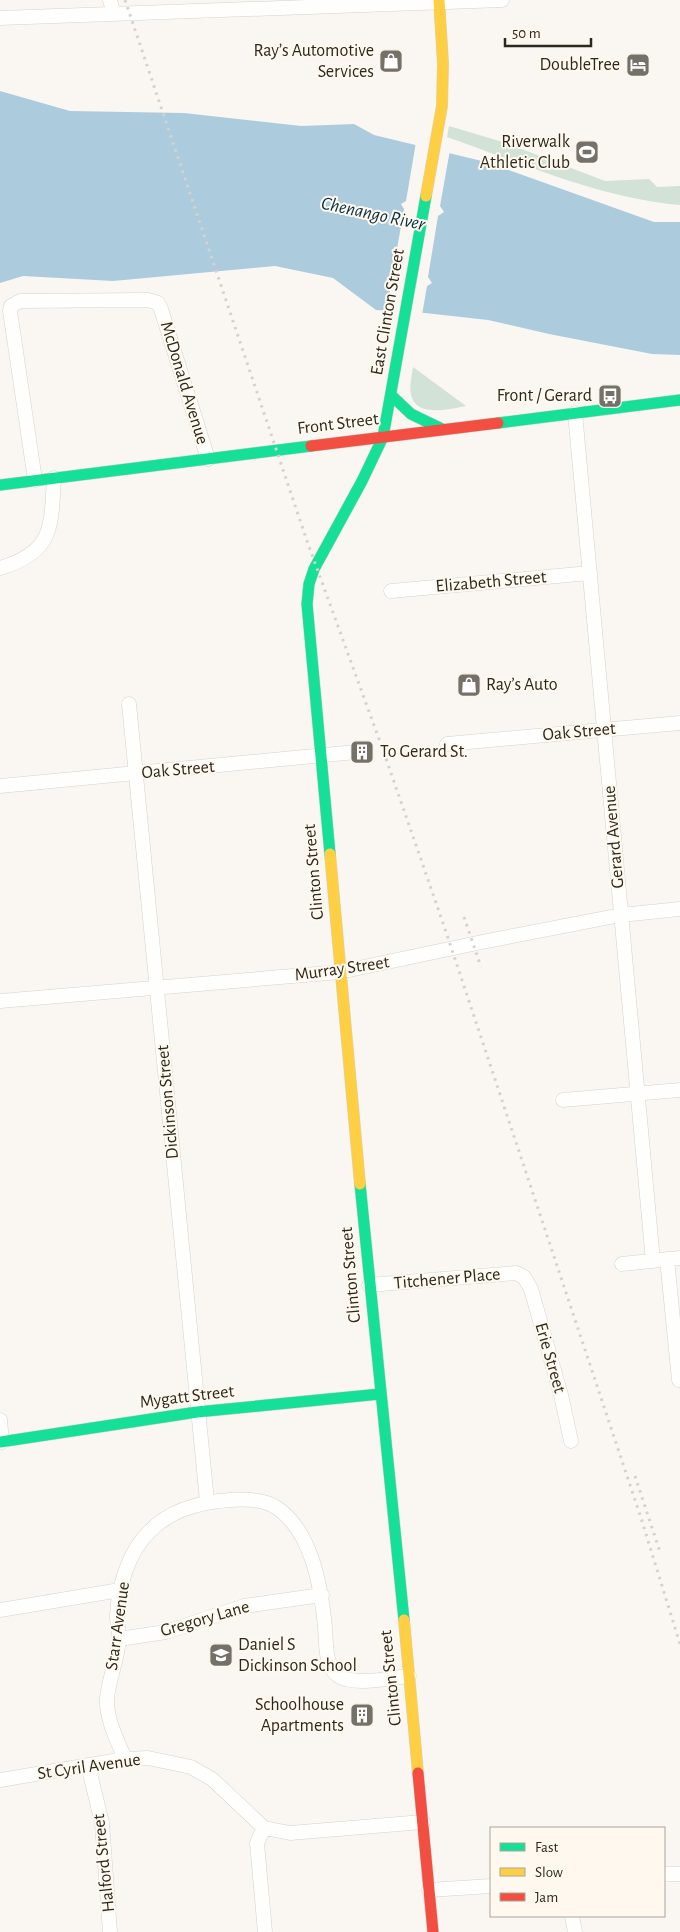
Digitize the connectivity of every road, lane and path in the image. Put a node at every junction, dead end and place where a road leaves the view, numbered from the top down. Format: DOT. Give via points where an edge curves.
graph roads {
  1 [pos="110,0"];
  2 [pos="502,0"];
  3 [pos="439,1"];
  4 [pos="114,14"];
  5 [pos="0,18"];
  6 [pos="391,395"];
  7 [pos="680,400"];
  8 [pos="575,413"];
  9 [pos="442,429"];
  10 [pos="383,437"];
  11 [pos="208,458"];
  12 [pos="54,478"];
  13 [pos="35,480"];
  14 [pos="0,485"];
  15 [pos="0,568"];
  16 [pos="590,573"];
  17 [pos="392,591"];
  18 [pos="307,614"];
  19 [pos="129,704"];
  20 [pos="680,724"];
  21 [pos="604,730"];
  22 [pos="448,744"];
  23 [pos="356,752"];
  24 [pos="321,756"];
  25 [pos="136,774"];
  26 [pos="0,786"];
  27 [pos="680,909"];
  28 [pos="621,915"];
  29 [pos="340,972"];
  30 [pos="158,987"];
  31 [pos="0,1001"];
  32 [pos="680,1090"];
  33 [pos="638,1093"];
  34 [pos="563,1100"];
  35 [pos="674,1259"];
  36 [pos="652,1260"];
  37 [pos="622,1264"];
  38 [pos="524,1277"];
  39 [pos="369,1285"];
  40 [pos="679,1380"];
  41 [pos="380,1394"];
  42 [pos="197,1412"];
  43 [pos="0,1420"];
  44 [pos="570,1441"];
  45 [pos="1,1442"];
  46 [pos="207,1501"];
  47 [pos="120,1590"];
  48 [pos="322,1596"];
  49 [pos="0,1610"];
  50 [pos="119,1639"];
  51 [pos="409,1676"];
  52 [pos="125,1759"];
  53 [pos="88,1765"];
  54 [pos="0,1780"];
  55 [pos="423,1822"];
  56 [pos="264,1828"];
  57 [pos="665,1874"];
  58 [pos="680,1874"];
  59 [pos="490,1886"];
  60 [pos="429,1890"];
  61 [pos="572,1917"];
  62 [pos="110,1932"];
  63 [pos="265,1932"];
  64 [pos="433,1932"];
  65 [pos="575,1932"];
  1 -- 4 [label="street"];
  2 -- 3 [label="street"];
  3 -- 4 [label="street"];
  3 -- 6 [label="street, East Clinton Street" via="443,91 440,119"];
  4 -- 5 [label="street"];
  6 -- 9 [label="street" via="411,414"];
  6 -- 10 [label="street, East Clinton Street"];
  7 -- 8 [label="street, Front Street"];
  8 -- 9 [label="street, Front Street"];
  8 -- 16 [label="street, Gerard Avenue"];
  9 -- 10 [label="street, Front Street"];
  10 -- 11 [label="street, Front Street"];
  10 -- 18 [label="street, East Clinton Street" via="314,569"];
  11 -- 12 [label="street, Front Street"];
  11 -- 13 [label="street, McDonald Avenue" via="158,303 148,300 20,301 11,306 10,311"];
  12 -- 13 [label="street, Front Street"];
  12 -- 15 [label="street" via="52,520 46,538 28,557"];
  13 -- 14 [label="street, Front Street"];
  16 -- 17 [label="street, Elizabeth Street"];
  16 -- 21 [label="street, Gerard Avenue"];
  18 -- 24 [label="street, Clinton Street"];
  19 -- 25 [label="street, Dickinson Street"];
  20 -- 21 [label="street, Oak Street"];
  21 -- 22 [label="street, Oak Street"];
  21 -- 28 [label="street, Gerard Avenue"];
  23 -- 24 [label="street, Oak Street"];
  24 -- 25 [label="street, Oak Street"];
  24 -- 29 [label="street, Clinton Street"];
  25 -- 26 [label="street, Oak Street"];
  25 -- 30 [label="street, Dickinson Street"];
  27 -- 28 [label="street, Murray Street"];
  28 -- 29 [label="street, Murray Street"];
  28 -- 33 [label="street, Gerard Avenue"];
  29 -- 30 [label="street, Murray Street"];
  29 -- 39 [label="street, Clinton Street"];
  30 -- 31 [label="street, Murray Street"];
  30 -- 42 [label="street, Dickinson Street"];
  32 -- 33 [label="street"];
  33 -- 34 [label="street"];
  33 -- 36 [label="street, Gerard Avenue"];
  35 -- 36 [label="street"];
  35 -- 40 [label="street"];
  36 -- 37 [label="street"];
  38 -- 39 [label="street, Titchener Place" via="516,1273"];
  38 -- 44 [label="street, Erie Street" via="531,1289 561,1395"];
  39 -- 41 [label="street, Clinton Street"];
  41 -- 42 [label="street, Mygatt Street"];
  41 -- 51 [label="street, Clinton Street"];
  42 -- 45 [label="street, Mygatt Street"];
  42 -- 46 [label="street, Dickinson Street"];
  43 -- 45 [label="street"];
  46 -- 47 [label="street, Starr Avenue" via="176,1512 140,1540"];
  46 -- 48 [label="street, Starr Avenue" via="239,1499 262,1501 274,1506 291,1521 308,1549"];
  47 -- 49 [label="street"];
  47 -- 50 [label="street, Starr Avenue"];
  48 -- 50 [label="street, Gregory Lane" via="244,1606 166,1632"];
  48 -- 51 [label="street, Starr Avenue" via="329,1662 334,1672 352,1681"];
  50 -- 52 [label="street, Starr Avenue" via="108,1711"];
  51 -- 55 [label="street, Clinton Street"];
  52 -- 53 [label="street, St Cyril Avenue"];
  52 -- 56 [label="street, St Cyril Avenue" via="148,1758 191,1767 212,1779"];
  53 -- 54 [label="street, St Cyril Avenue"];
  53 -- 62 [label="street, Halford Street" via="102,1823"];
  55 -- 56 [label="street" via="290,1833"];
  55 -- 60 [label="street, Clinton Street"];
  56 -- 63 [label="street" via="257,1844"];
  57 -- 58 [label="street"];
  59 -- 60 [label="street"];
  60 -- 64 [label="street, Clinton Street"];
  61 -- 65 [label="street"];
}
